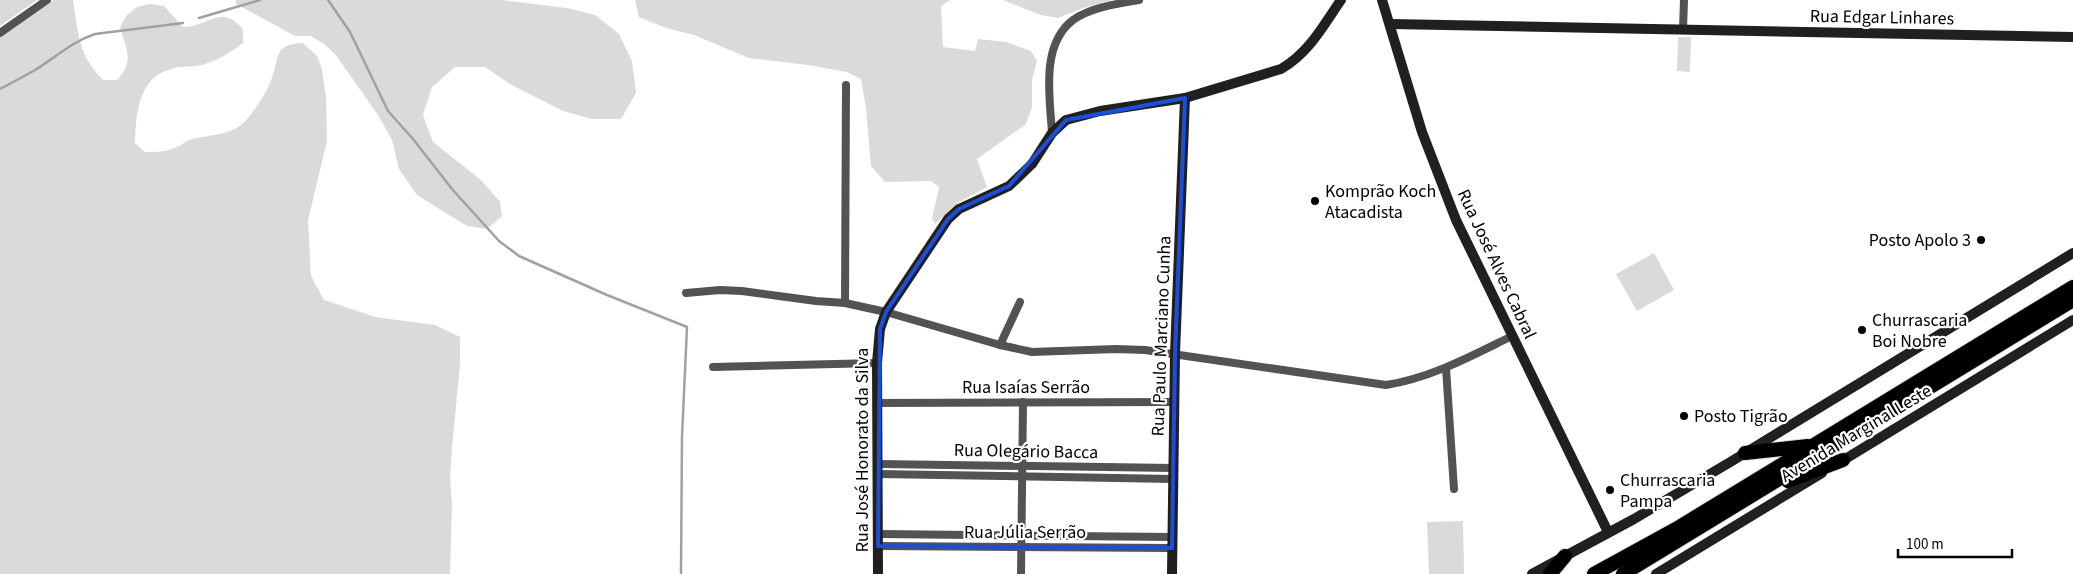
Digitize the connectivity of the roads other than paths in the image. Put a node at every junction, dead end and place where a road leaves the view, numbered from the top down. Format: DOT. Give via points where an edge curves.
graph roads {
  1 [pos="47,0"];
  2 [pos="1139,0"];
  3 [pos="1341,0"];
  4 [pos="1382,0"];
  5 [pos="1684,0"];
  6 [pos="1390,24"];
  7 [pos="1683,29"];
  8 [pos="0,33"];
  9 [pos="2073,35"];
  10 [pos="846,85"];
  11 [pos="1185,98"];
  12 [pos="1052,133"];
  13 [pos="2073,253"];
  14 [pos="2073,287"];
  15 [pos="686,293"];
  16 [pos="2073,300"];
  17 [pos="846,302"];
  18 [pos="1020,302"];
  19 [pos="886,312"];
  20 [pos="2073,320"];
  21 [pos="1512,336"];
  22 [pos="1000,345"];
  23 [pos="1175,354"];
  24 [pos="877,363"];
  25 [pos="713,367"];
  26 [pos="1446,368"];
  27 [pos="1023,402"];
  28 [pos="1175,402"];
  29 [pos="877,403"];
  30 [pos="1814,445"];
  31 [pos="1744,453"];
  32 [pos="1844,460"];
  33 [pos="1022,466"];
  34 [pos="1174,468"];
  35 [pos="878,469"];
  36 [pos="1022,476"];
  37 [pos="1173,479"];
  38 [pos="1454,489"];
  39 [pos="1756,493"];
  40 [pos="1608,532"];
  41 [pos="878,534"];
  42 [pos="956,535"];
  43 [pos="1022,536"];
  44 [pos="1172,543"];
  45 [pos="878,546"];
  46 [pos="956,547"];
  47 [pos="1022,547"];
  48 [pos="1565,556"];
  49 [pos="878,574"];
  50 [pos="1022,574"];
  51 [pos="1172,574"];
  52 [pos="1532,574"];
  53 [pos="1550,574"];
  54 [pos="1594,574"];
  55 [pos="1623,574"];
  56 [pos="1656,574"];
  1 -- 8 [label="street"];
  2 -- 12 [label="street" via="1099,8 1082,16 1073,21 1058,40 1049,70"];
  3 -- 11 [label="street, Rua José Honorato da Silva" via="1310,46 1294,62 1281,69"];
  4 -- 6 [label="street, Rua José Alves Cabral"];
  5 -- 7 [label="street"];
  6 -- 7 [label="street, Rua Edgar Linhares"];
  6 -- 21 [label="street, Rua José Alves Cabral" via="1422,132 1456,220"];
  7 -- 9 [label="street, Rua Edgar Linhares"];
  10 -- 17 [label="street"];
  11 -- 12 [label="street, Rua José Honorato da Silva" via="1075,116 1059,124"];
  11 -- 23 [label="street, Rua Paulo Marciano Cunha"];
  12 -- 19 [label="street, Rua José Honorato da Silva" via="1039,156 1009,186 959,209 948,220"];
  13 -- 31 [label="street"];
  14 -- 30 [label="highway"];
  15 -- 17 [label="street" via="742,291"];
  16 -- 39 [label="highway"];
  17 -- 19 [label="street"];
  18 -- 22 [label="street"];
  19 -- 22 [label="street"];
  19 -- 24 [label="street, Rua José Honorato da Silva" via="880,328"];
  20 -- 32 [label="street, Avenida Marginal Leste"];
  21 -- 26 [label="street"];
  21 -- 40 [label="street, Rua José Alves Cabral"];
  22 -- 23 [label="street" via="1038,352 1116,349"];
  23 -- 26 [label="street" via="1386,385"];
  23 -- 28 [label="street, Rua Paulo Marciano Cunha"];
  24 -- 25 [label="street"];
  24 -- 29 [label="street, Rua José Honorato da Silva"];
  26 -- 38 [label="street"];
  27 -- 28 [label="street, Rua Isaías Serrão"];
  27 -- 29 [label="street, Rua Isaías Serrão"];
  27 -- 33 [label="street"];
  28 -- 34 [label="street, Rua Paulo Marciano Cunha"];
  29 -- 35 [label="street, Rua José Honorato da Silva"];
  30 -- 31 [label="highway"];
  30 -- 54 [label="highway" via="1676,529"];
  31 -- 40 [label="street"];
  32 -- 39 [label="highway"];
  32 -- 56 [label="street, Avenida Marginal Leste"];
  33 -- 34 [label="street, Rua Olegário Bacca"];
  33 -- 35 [label="street, Rua Olegário Bacca"];
  33 -- 36 [label="street"];
  34 -- 37 [label="street, Rua Paulo Marciano Cunha"];
  35 -- 36 [label="street, Rua Olegário Bacca"];
  35 -- 41 [label="street, Rua José Honorato da Silva"];
  36 -- 37 [label="street, Rua Olegário Bacca"];
  36 -- 43 [label="street"];
  37 -- 44 [label="street, Rua Paulo Marciano Cunha"];
  39 -- 55 [label="highway"];
  40 -- 48 [label="street"];
  41 -- 42 [label="street, Rua Júlia Serrão"];
  41 -- 45 [label="street, Rua José Honorato da Silva"];
  42 -- 43 [label="street, Rua Júlia Serrão"];
  42 -- 46 [label="street"];
  43 -- 44 [label="street, Rua Júlia Serrão"];
  43 -- 47 [label="street"];
  44 -- 47 [label="street, Rua Júlia Serrão"];
  44 -- 51 [label="street, Rua Paulo Marciano Cunha"];
  45 -- 46 [label="street, Rua Júlia Serrão"];
  45 -- 49 [label="street, Rua José Honorato da Silva"];
  46 -- 47 [label="street, Rua Júlia Serrão"];
  47 -- 50 [label="street"];
  48 -- 52 [label="street"];
  48 -- 53 [label="highway"];
}
